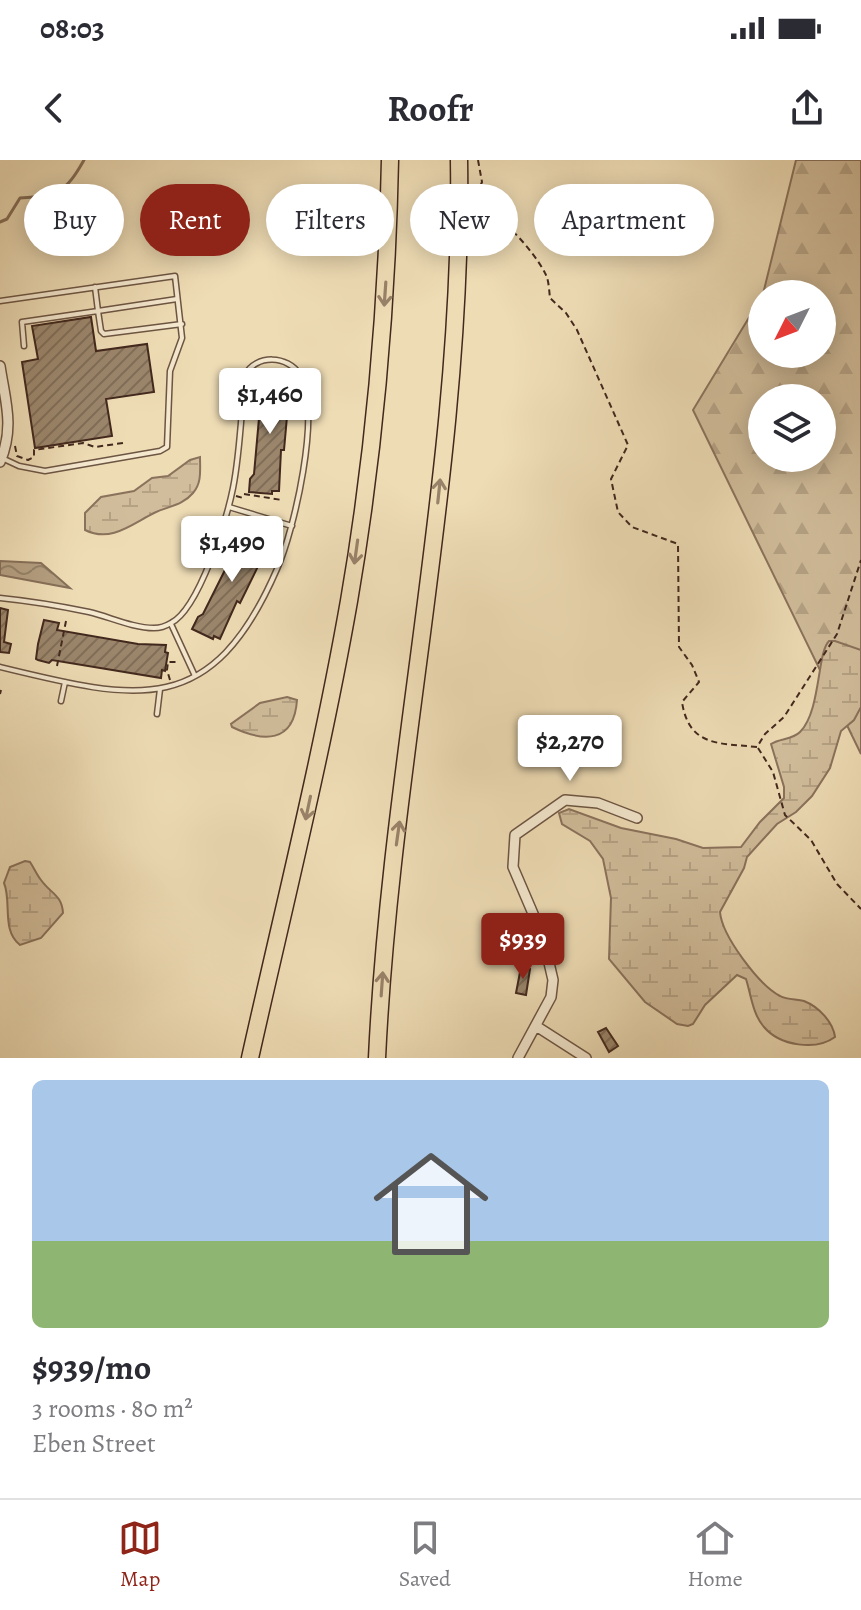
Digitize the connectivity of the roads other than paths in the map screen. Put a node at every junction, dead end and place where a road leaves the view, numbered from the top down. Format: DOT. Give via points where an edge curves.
graph roads {
  1 [pos="390,160"];
  2 [pos="459,160"];
  3 [pos="95,287"];
  4 [pos="177,299"];
  5 [pos="0,301"];
  6 [pos="98,311"];
  7 [pos="182,324"];
  8 [pos="24,346"];
  9 [pos="0,366"];
  10 [pos="1,460"];
  11 [pos="228,507"];
  12 [pos="292,526"];
  13 [pos="0,598"];
  14 [pos="171,623"];
  15 [pos="0,667"];
  16 [pos="195,676"];
  17 [pos="65,682"];
  18 [pos="160,689"];
  19 [pos="61,701"];
  20 [pos="157,714"];
  21 [pos="637,818"];
  22 [pos="536,1026"];
  23 [pos="250,1058"];
  24 [pos="377,1058"];
  25 [pos="518,1058"];
  26 [pos="586,1058"];
  1 -- 23 [label="highway, one-way" via="375,412 350,598"];
  24 -- 2 [label="highway, one-way" via="387,910 447,413 459,247"];
  3 -- 4 [label="lane" via="175,276"];
  3 -- 5 [label="lane"];
  3 -- 6 [label="lane"];
  4 -- 6 [label="lane"];
  4 -- 7 [label="lane"];
  6 -- 7 [label="lane" via="104,334"];
  6 -- 8 [label="lane" via="22,322"];
  7 -- 10 [label="lane" via="170,371 167,447 45,471"];
  9 -- 10 [label="street" via="10,416"];
  11 -- 12 [label="lane"];
  11 -- 12 [label="lane" via="243,378 260,361 282,360 300,374 307,420"];
  11 -- 14 [label="lane" via="198,587"];
  12 -- 16 [label="lane" via="279,566 246,631 224,657"];
  13 -- 14 [label="lane" via="148,627"];
  14 -- 16 [label="lane"];
  15 -- 17 [label="lane"];
  16 -- 18 [label="lane"];
  17 -- 18 [label="lane" via="132,691"];
  17 -- 19 [label="lane"];
  18 -- 20 [label="lane"];
  21 -- 22 [label="street" via="598,803 565,800 515,835 513,867 552,970 551,997"];
  22 -- 25 [label="street"];
  22 -- 26 [label="street"];
}
